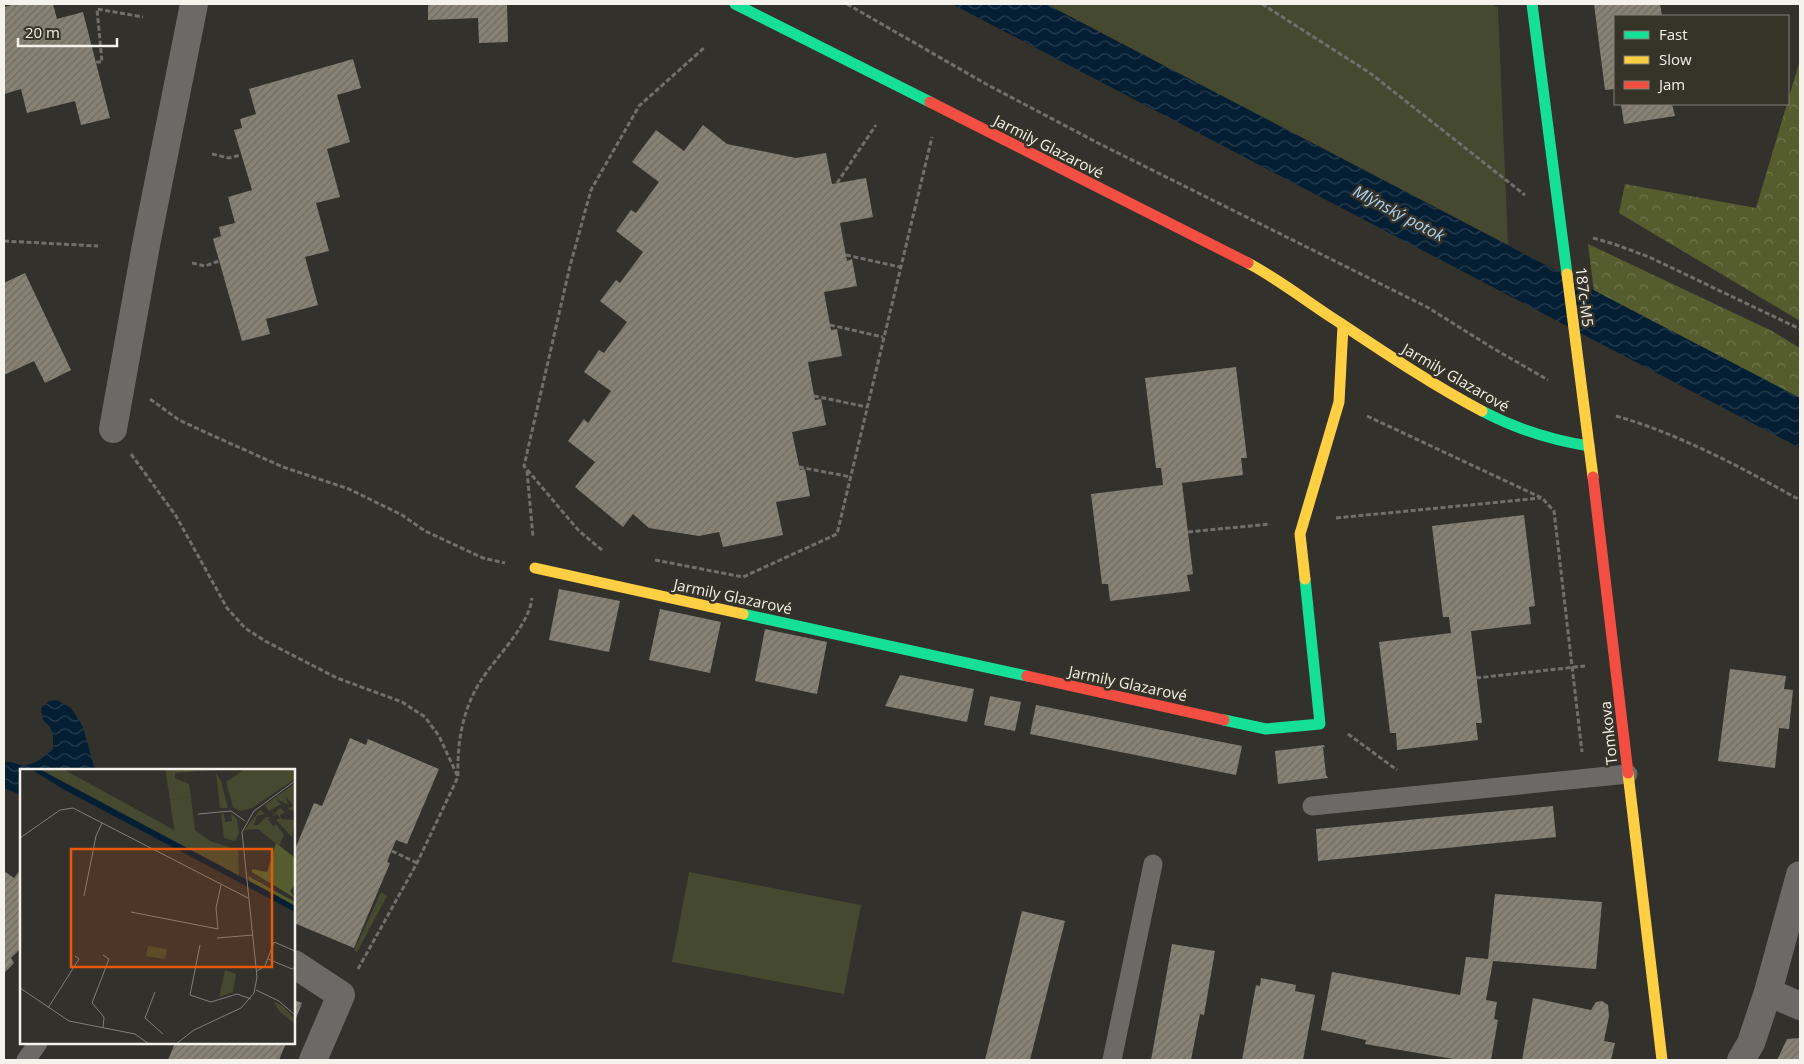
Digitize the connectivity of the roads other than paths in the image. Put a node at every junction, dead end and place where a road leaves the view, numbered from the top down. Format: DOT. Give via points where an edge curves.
graph roads {
  1 [pos="194,4"];
  2 [pos="735,4"];
  3 [pos="1532,4"];
  4 [pos="1344,326"];
  5 [pos="1584,402"];
  6 [pos="113,429"];
  7 [pos="1590,446"];
  8 [pos="535,568"];
  9 [pos="1628,774"];
  10 [pos="1312,806"];
  11 [pos="1154,864"];
  12 [pos="1800,875"];
  13 [pos="295,965"];
  14 [pos="1768,992"];
  15 [pos="1800,1006"];
  16 [pos="37,1044"];
  17 [pos="26,1060"];
  18 [pos="313,1060"];
  19 [pos="1112,1060"];
  20 [pos="1662,1060"];
  21 [pos="1741,1060"];
  1 -- 6 [label="street"];
  2 -- 4 [label="street, Jarmily Glazarové" via="1271,275"];
  3 -- 5 [label="street, 187c-M5"];
  4 -- 7 [label="street, Jarmily Glazarové" via="1458,398 1514,427 1552,440"];
  4 -- 8 [label="street, Jarmily Glazarové" via="1339,402 1300,534 1320,724 1266,729"];
  5 -- 7 [label="street, Tomkova"];
  7 -- 9 [label="street, Tomkova"];
  9 -- 10 [label="lane"];
  9 -- 20 [label="street, Tomkova"];
  11 -- 19 [label="lane"];
  12 -- 14 [label="street"];
  13 -- 18 [label="street" via="341,995"];
  14 -- 15 [label="street"];
  14 -- 21 [label="street" via="1751,1043"];
  16 -- 17 [label="lane"];
}
